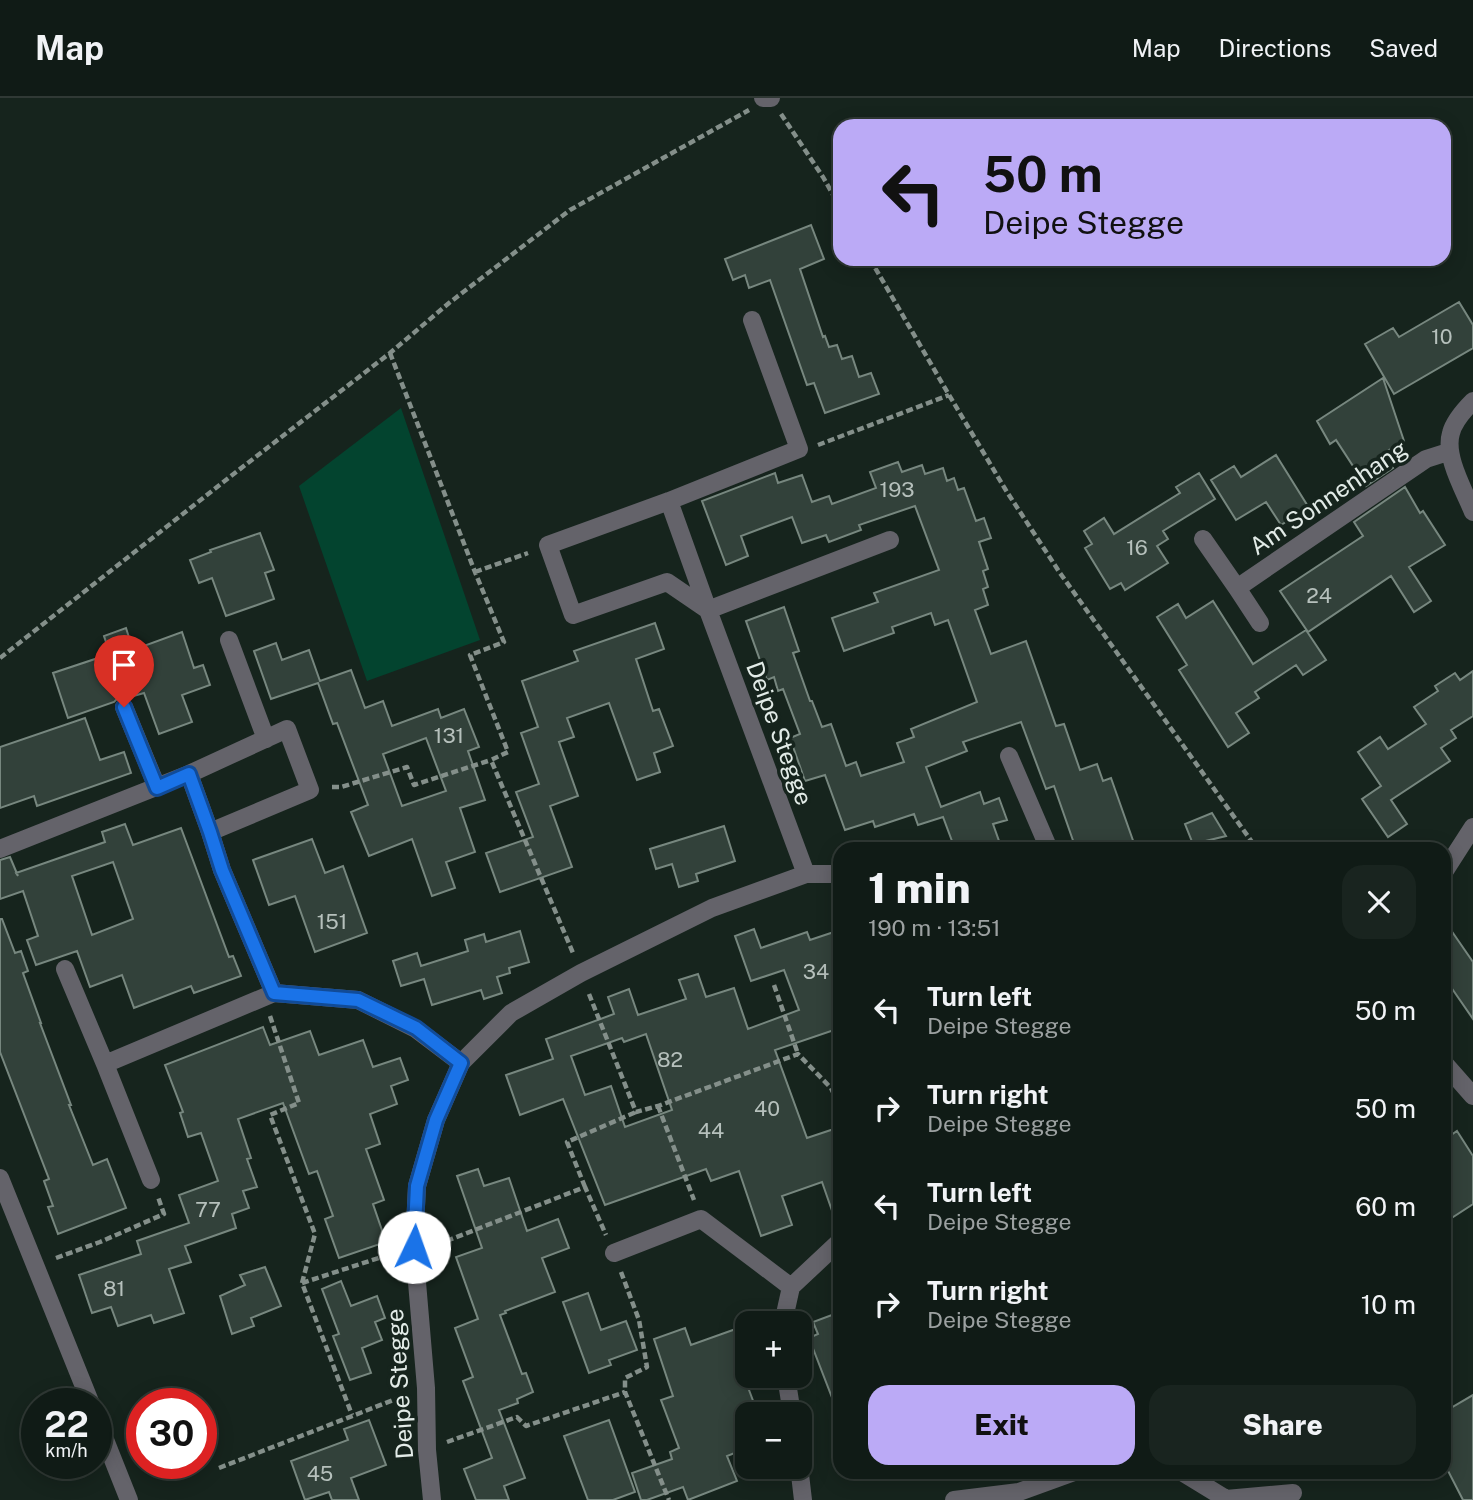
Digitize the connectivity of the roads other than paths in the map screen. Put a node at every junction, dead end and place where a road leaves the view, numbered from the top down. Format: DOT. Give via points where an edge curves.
graph roads {
  1 [pos="764,98"];
  2 [pos="771,98"];
  3 [pos="752,320"];
  4 [pos="1473,401"];
  5 [pos="1448,452"];
  6 [pos="669,501"];
  7 [pos="1473,512"];
  8 [pos="1203,539"];
  9 [pos="890,540"];
  10 [pos="1237,588"];
  11 [pos="708,610"];
  12 [pos="1259,623"];
  13 [pos="229,640"];
  14 [pos="124,707"];
  15 [pos="266,739"];
  16 [pos="1009,756"];
  17 [pos="189,774"];
  18 [pos="157,788"];
  19 [pos="1473,827"];
  20 [pos="210,832"];
  21 [pos="1046,842"];
  22 [pos="0,849"];
  23 [pos="1451,861"];
  24 [pos="806,874"];
  25 [pos="833,874"];
  26 [pos="65,969"];
  27 [pos="274,993"];
  28 [pos="461,1063"];
  29 [pos="106,1064"];
  30 [pos="1451,1071"];
  31 [pos="1473,1096"];
  32 [pos="0,1178"];
  33 [pos="151,1180"];
  34 [pos="833,1248"];
  35 [pos="614,1253"];
  36 [pos="791,1287"];
  37 [pos="786,1311"];
  38 [pos="85,1388"];
  39 [pos="112,1457"];
  40 [pos="801,1479"];
  41 [pos="1055,1479"];
  42 [pos="1193,1479"];
  43 [pos="1293,1493"];
  44 [pos="129,1500"];
  45 [pos="432,1500"];
  46 [pos="803,1500"];
  47 [pos="954,1500"];
  1 -- 2 [label="street"];
  3 -- 6 [label="street" via="799,449"];
  4 -- 5 [label="street, Am Sonnenhang" via="1451,431"];
  5 -- 7 [label="street, Am Sonnenhang"];
  5 -- 10 [label="street, Am Sonnenhang" via="1426,459"];
  6 -- 11 [label="street, Deipe Stegge"];
  6 -- 11 [label="street" via="548,545 573,615 667,582"];
  8 -- 10 [label="street, Am Sonnenhang"];
  9 -- 11 [label="street"];
  10 -- 12 [label="street, Am Sonnenhang"];
  11 -- 24 [label="street, Deipe Stegge"];
  13 -- 15 [label="street"];
  14 -- 18 [label="street"];
  15 -- 17 [label="street"];
  15 -- 20 [label="street" via="287,729 310,790"];
  16 -- 21 [label="street"];
  17 -- 18 [label="street"];
  17 -- 20 [label="street"];
  18 -- 22 [label="street"];
  19 -- 23 [label="street"];
  20 -- 27 [label="street"];
  24 -- 25 [label="street, Deipe Stegge"];
  24 -- 28 [label="street, Deipe Stegge" via="712,908 581,973 510,1013"];
  26 -- 29 [label="street"];
  27 -- 28 [label="street" via="358,1000 416,1028"];
  27 -- 29 [label="street"];
  28 -- 45 [label="street, Deipe Stegge" via="436,1120 417,1186 414,1247"];
  29 -- 33 [label="street"];
  30 -- 31 [label="street"];
  32 -- 38 [label="street"];
  34 -- 36 [label="street"];
  35 -- 36 [label="street" via="701,1219"];
  36 -- 37 [label="street"];
  39 -- 44 [label="street"];
  40 -- 46 [label="street"];
  41 -- 47 [label="street" via="1019,1492"];
  42 -- 43 [label="street" via="1226,1499"];
}
